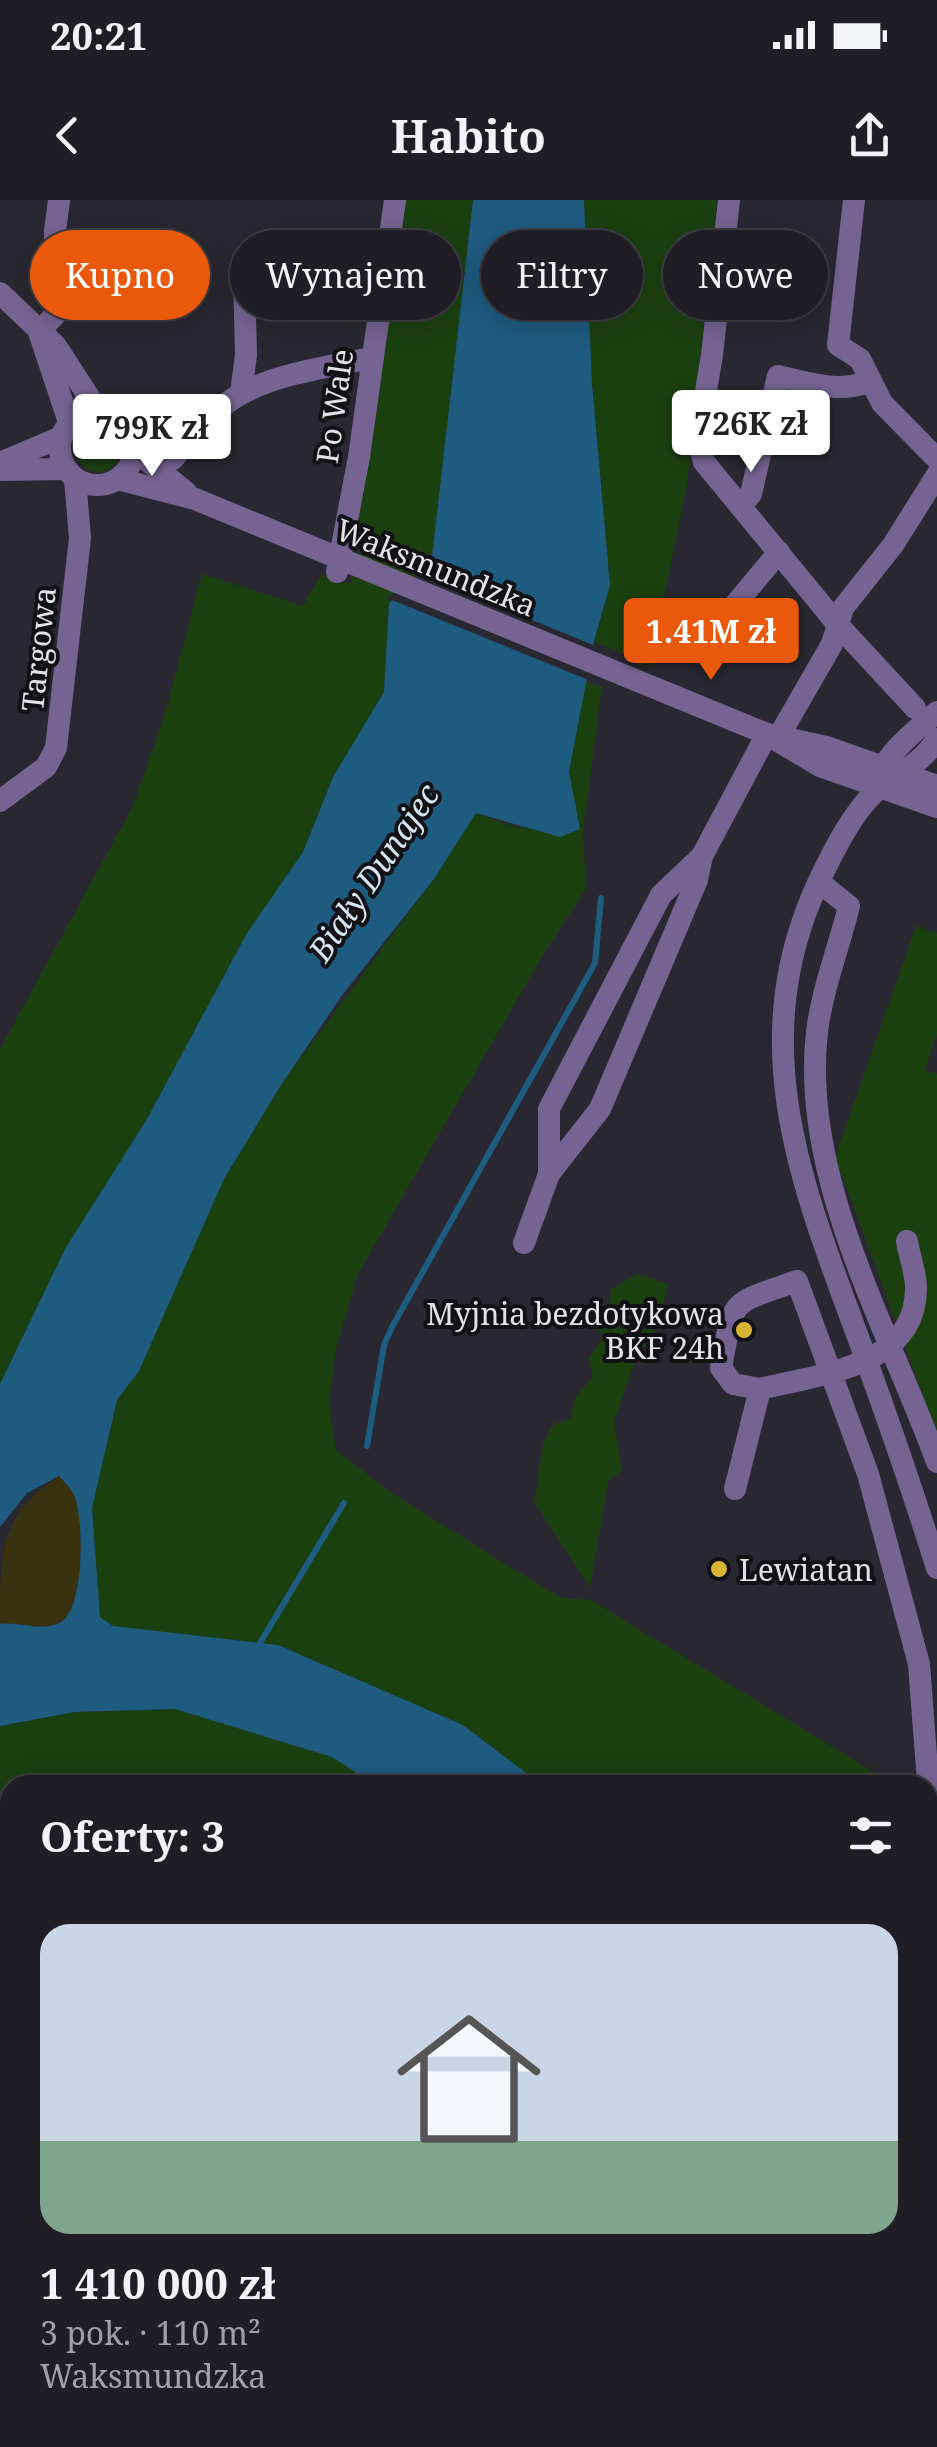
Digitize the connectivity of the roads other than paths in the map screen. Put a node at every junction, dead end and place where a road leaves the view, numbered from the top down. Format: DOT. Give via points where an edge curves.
graph roads {
  1 [pos="60,200"];
  2 [pos="395,200"];
  3 [pos="729,200"];
  4 [pos="854,200"];
  5 [pos="0,293"];
  6 [pos="245,320"];
  7 [pos="39,332"];
  8 [pos="370,358"];
  9 [pos="872,381"];
  10 [pos="242,394"];
  11 [pos="98,411"];
  12 [pos="65,430"];
  13 [pos="134,450"];
  14 [pos="173,459"];
  15 [pos="937,459"];
  16 [pos="0,466"];
  17 [pos="70,474"];
  18 [pos="937,476"];
  19 [pos="111,482"];
  20 [pos="195,499"];
  21 [pos="741,504"];
  22 [pos="80,538"];
  23 [pos="779,552"];
  24 [pos="338,568"];
  25 [pos="838,624"];
  26 [pos="709,636"];
  27 [pos="926,710"];
  28 [pos="773,735"];
  29 [pos="937,739"];
  30 [pos="887,777"];
  31 [pos="937,786"];
  32 [pos="0,800"];
  33 [pos="937,807"];
  34 [pos="702,856"];
  35 [pos="819,882"];
  36 [pos="549,1174"];
  37 [pos="906,1241"];
  38 [pos="524,1243"];
  39 [pos="891,1348"];
  40 [pos="866,1360"];
  41 [pos="830,1372"];
  42 [pos="760,1390"];
  43 [pos="937,1462"];
  44 [pos="735,1488"];
  45 [pos="937,1568"];
  46 [pos="928,1775"];
  1 -- 7 [label="street" via="56,314"];
  2 -- 8 [label="street, Po Wale"];
  3 -- 21 [label="street" via="698,438 704,462"];
  4 -- 9 [label="street" via="838,345 860,359"];
  5 -- 7 [label="street"];
  6 -- 10 [label="street"];
  7 -- 11 [label="street" via="67,359"];
  7 -- 12 [label="street"];
  8 -- 10 [label="street"];
  8 -- 24 [label="street, Po Wale"];
  9 -- 15 [label="street" via="900,426"];
  9 -- 21 [label="street" via="832,388 778,376 751,494"];
  10 -- 14 [label="street" via="213,414"];
  11 -- 12 [label="street" via="82,413"];
  11 -- 13 [label="street" via="124,423"];
  12 -- 16 [label="street"];
  12 -- 17 [label="street" via="60,454"];
  13 -- 19 [label="street" via="130,466"];
  13 -- 20 [label="street, Waksmundzka"];
  16 -- 17 [label="street"];
  17 -- 19 [label="street"];
  17 -- 22 [label="street, Targowa"];
  18 -- 25 [label="street" via="893,546 842,608"];
  19 -- 20 [label="street, Waksmundzka"];
  19 -- 22 [label="street, Targowa"];
  20 -- 24 [label="street, Waksmundzka"];
  21 -- 23 [label="street"];
  22 -- 32 [label="street, Targowa" via="56,748 46,767"];
  23 -- 25 [label="street"];
  23 -- 26 [label="street"];
  24 -- 28 [label="street, Waksmundzka" via="379,576"];
  25 -- 27 [label="street"];
  25 -- 28 [label="street"];
  27 -- 30 [label="street"];
  28 -- 30 [label="street, Waksmundzka"];
  28 -- 34 [label="street"];
  29 -- 30 [label="street"];
  30 -- 31 [label="street, Waksmundzka"];
  30 -- 33 [label="street, Waksmundzka"];
  30 -- 35 [label="street"];
  34 -- 36 [label="street" via="600,1109"];
  34 -- 36 [label="street" via="661,895 549,1109"];
  35 -- 39 [label="street" via="849,906 817,1032 824,1150"];
  35 -- 40 [label="street" via="796,944 786,1002 788,1128"];
  36 -- 38 [label="street"];
  37 -- 39 [label="street" via="916,1288 906,1333"];
  39 -- 40 [label="street"];
  39 -- 43 [label="street"];
  40 -- 41 [label="street"];
  40 -- 45 [label="street"];
  41 -- 42 [label="street"];
  41 -- 42 [label="street" via="796,1280 744,1300 732,1312 721,1368 734,1384"];
  41 -- 46 [label="street" via="868,1474 920,1664"];
  42 -- 44 [label="street"];
}
